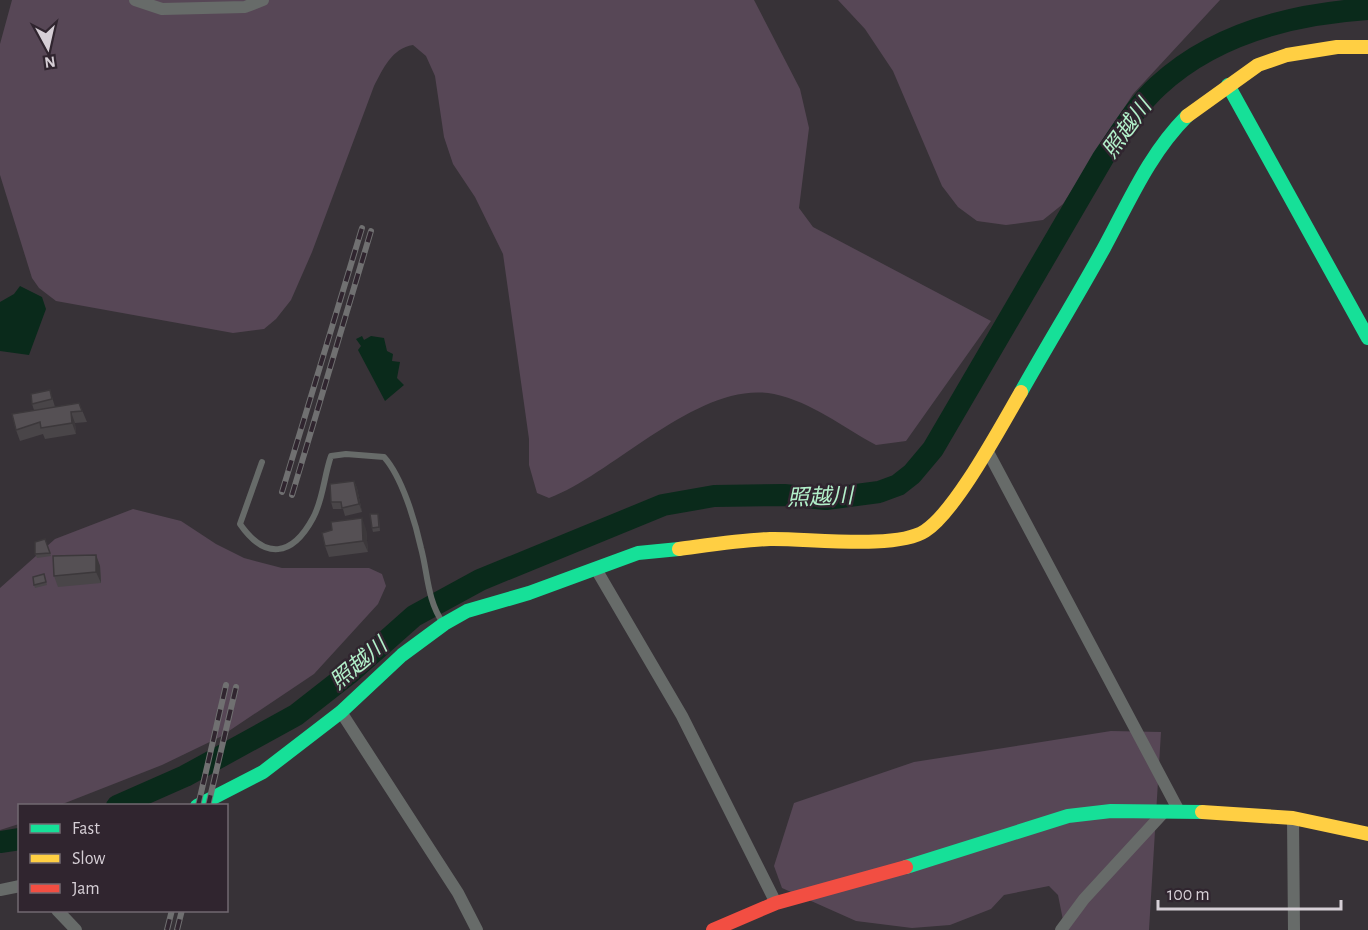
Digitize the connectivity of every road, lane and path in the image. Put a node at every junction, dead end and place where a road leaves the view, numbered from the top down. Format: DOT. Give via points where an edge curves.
graph roads {
  1 [pos="135,0"];
  2 [pos="263,0"];
  3 [pos="1368,47"];
  4 [pos="1228,84"];
  5 [pos="1368,338"];
  6 [pos="987,450"];
  7 [pos="262,462"];
  8 [pos="596,569"];
  9 [pos="440,618"];
  10 [pos="341,712"];
  11 [pos="201,804"];
  12 [pos="1172,811"];
  13 [pos="1293,818"];
  14 [pos="1368,834"];
  15 [pos="18,886"];
  16 [pos="0,890"];
  17 [pos="776,903"];
  18 [pos="59,912"];
  19 [pos="76,930"];
  20 [pos="477,930"];
  21 [pos="714,930"];
  22 [pos="1060,930"];
  23 [pos="1294,930"];
  1 -- 2 [label="street" via="162,9 245,6"];
  3 -- 4 [label="street" via="1337,47 1287,55 1258,65"];
  4 -- 5 [label="street"];
  4 -- 6 [label="street" via="1194,109 1168,135 1148,164"];
  6 -- 8 [label="street" via="941,518 924,532 908,538 729,542 638,553"];
  6 -- 12 [label="street"];
  7 -- 9 [label="lane" via="240,524 252,542 272,550 286,548 301,536 314,517 331,456 384,457 393,467 422,548 427,583"];
  8 -- 9 [label="street"];
  8 -- 17 [label="street" via="682,716"];
  9 -- 10 [label="street"];
  10 -- 11 [label="street" via="263,772"];
  10 -- 20 [label="street" via="458,893"];
  12 -- 13 [label="street"];
  12 -- 17 [label="street" via="1068,816"];
  12 -- 22 [label="street" via="1084,899"];
  13 -- 14 [label="street"];
  13 -- 23 [label="street"];
  15 -- 16 [label="street"];
  17 -- 21 [label="street"];
  18 -- 19 [label="street"];
}
